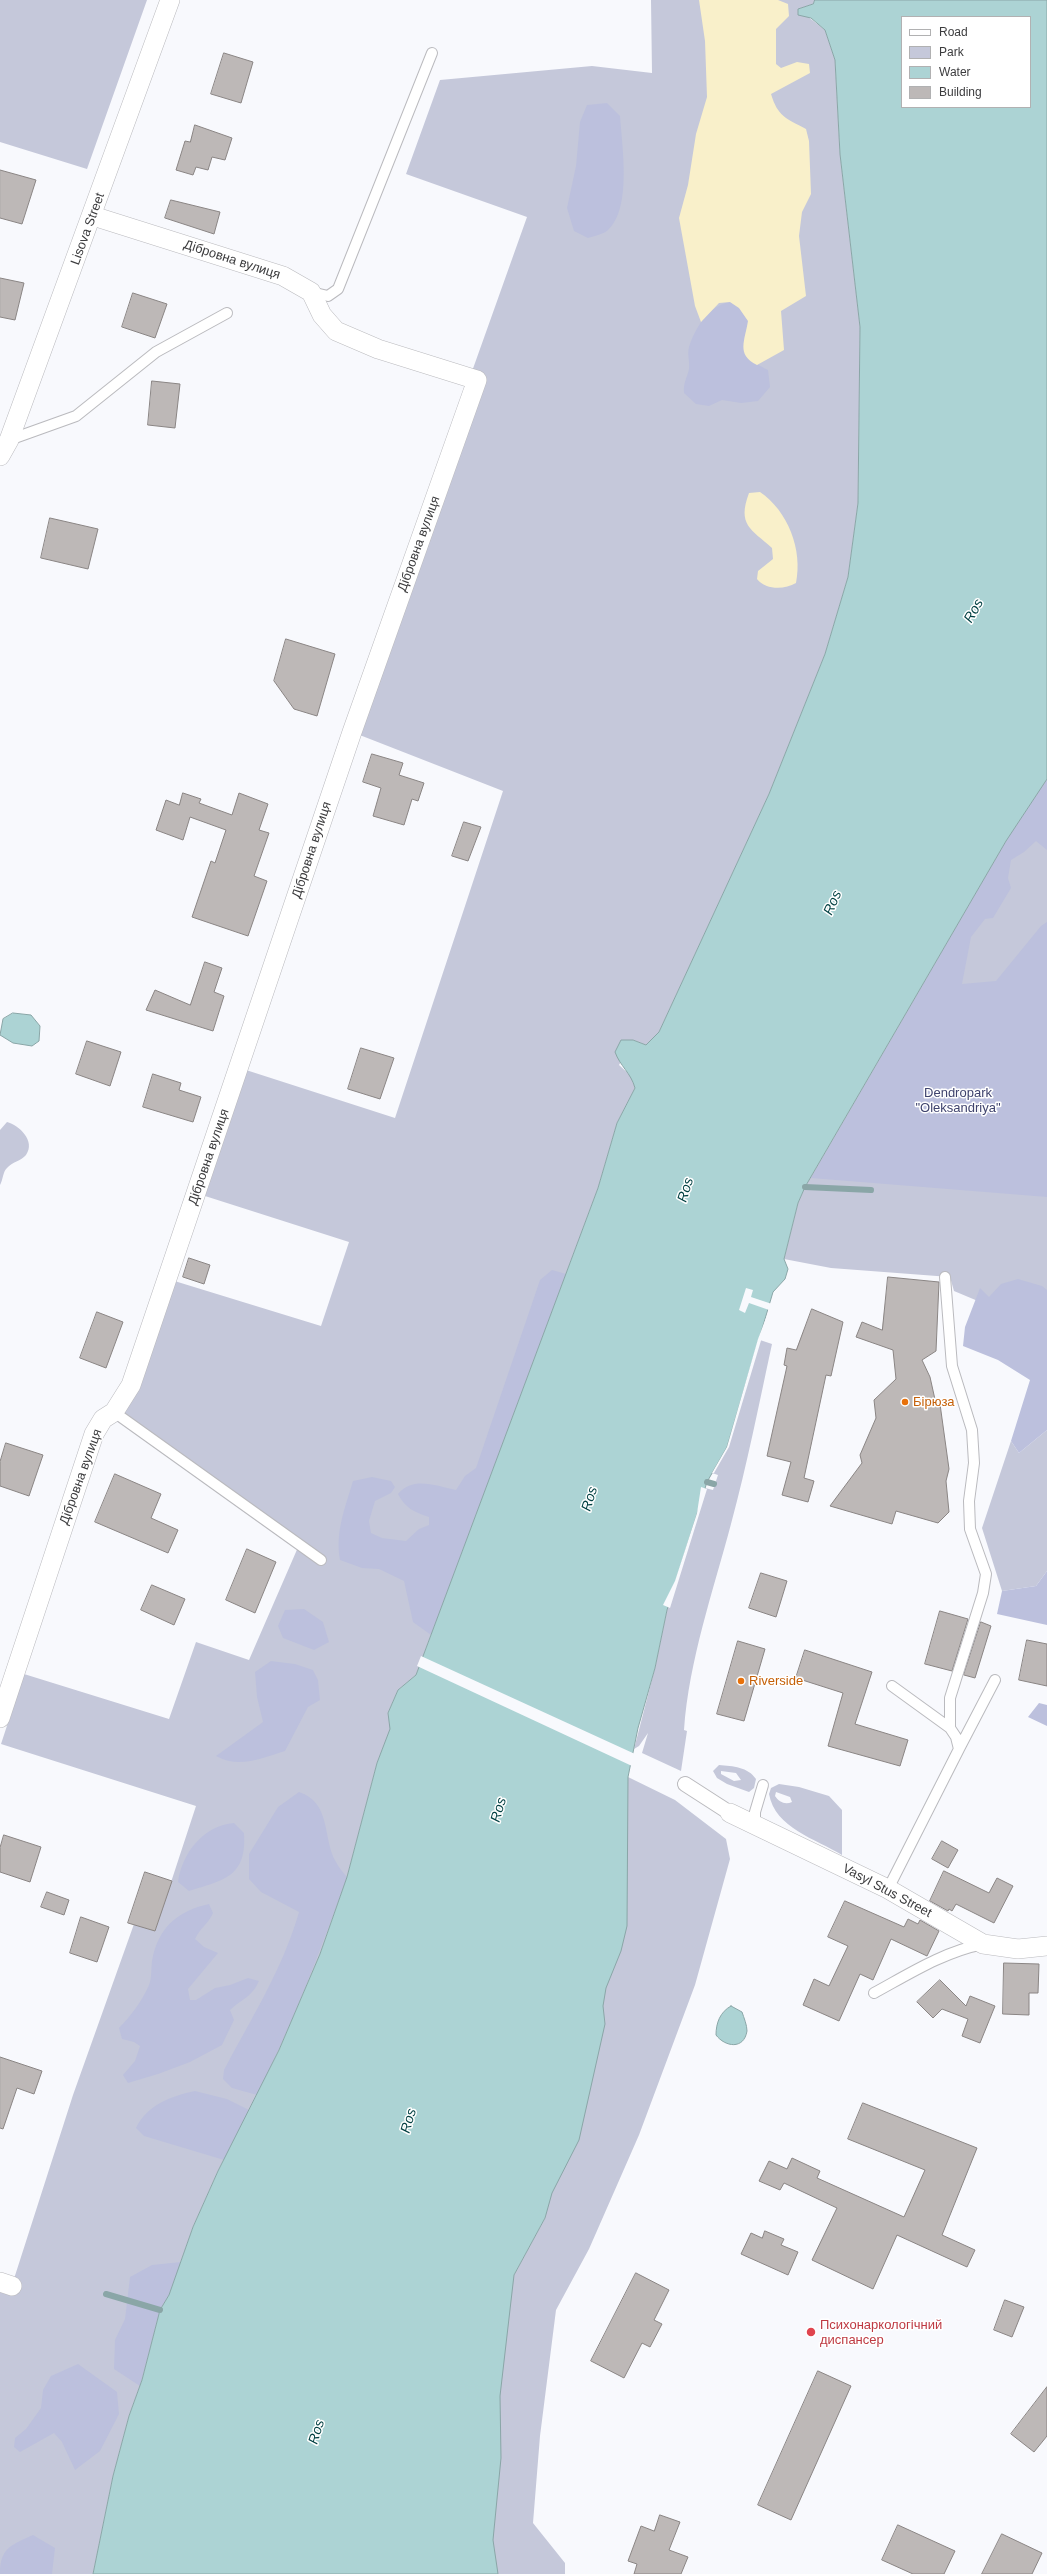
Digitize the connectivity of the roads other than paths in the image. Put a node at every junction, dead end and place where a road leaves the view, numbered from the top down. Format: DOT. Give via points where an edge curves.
graph roads {
  1 [pos="170,0"];
  2 [pos="432,53"];
  3 [pos="93,216"];
  4 [pos="311,292"];
  5 [pos="227,313"];
  6 [pos="9,440"];
  7 [pos="0,456"];
  8 [pos="945,1277"];
  9 [pos="114,1412"];
  10 [pos="321,1560"];
  11 [pos="995,1680"];
  12 [pos="892,1686"];
  13 [pos="0,1718"];
  14 [pos="950,1728"];
  15 [pos="959,1748"];
  16 [pos="685,1784"];
  17 [pos="763,1784"];
  18 [pos="730,1813"];
  19 [pos="755,1824"];
  20 [pos="888,1889"];
  21 [pos="983,1944"];
  22 [pos="1047,1946"];
  23 [pos="874,1993"];
  1 -- 3 [label="street, Lisova Street"];
  2 -- 4 [label="lane" via="338,289 328,296"];
  3 -- 4 [label="street, Дібровна вулиця" via="283,276"];
  3 -- 6 [label="street, Lisova Street"];
  4 -- 9 [label="street, Дібровна вулиця" via="322,315 336,331 378,349 477,380 352,732 168,1279 131,1384"];
  5 -- 6 [label="lane" via="156,352 76,416"];
  6 -- 7 [label="street, Lisova Street"];
  8 -- 14 [label="lane" via="952,1366 972,1430 974,1463 969,1501 970,1529 986,1574 983,1593 950,1698"];
  9 -- 10 [label="lane"];
  9 -- 13 [label="street, Дібровна вулиця" via="103,1418 94,1434"];
  11 -- 15 [label="lane"];
  12 -- 14 [label="lane"];
  14 -- 15 [label="lane"];
  15 -- 20 [label="lane"];
  16 -- 18 [label="street"];
  17 -- 19 [label="lane" via="755,1812"];
  18 -- 19 [label="street, Vasyl Stus Street"];
  19 -- 20 [label="street, Vasyl Stus Street"];
  20 -- 21 [label="street, Vasyl Stus Street"];
  21 -- 22 [label="street, Vasyl Stus Street" via="1018,1949"];
  21 -- 23 [label="lane" via="960,1949 936,1959"];
}
